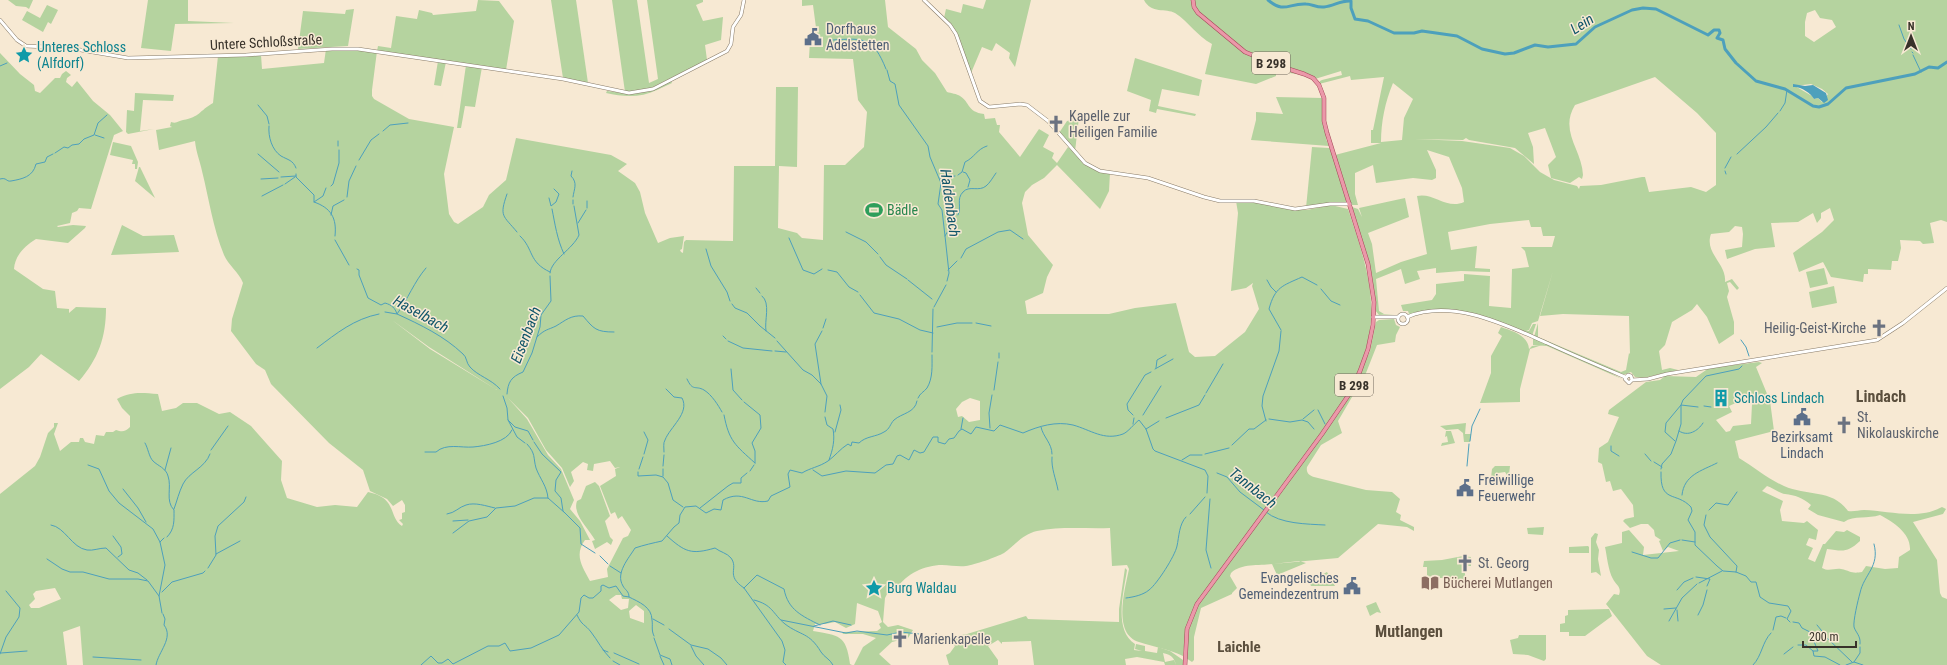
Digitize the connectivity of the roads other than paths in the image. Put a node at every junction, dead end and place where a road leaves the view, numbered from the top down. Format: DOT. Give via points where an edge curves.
graph roads {
  1 [pos="744,0"];
  2 [pos="924,0"];
  3 [pos="1193,0"];
  4 [pos="0,20"];
  5 [pos="1350,204"];
  6 [pos="1947,288"];
  7 [pos="1407,316"];
  8 [pos="1373,317"];
  9 [pos="1398,318"];
  10 [pos="1185,665"];
  1 -- 4 [label="main road, Untere Schloßstraße" via="741,15 733,26 731,44 727,51 653,89 637,93 625,93 543,76 358,49 128,58 62,47 29,47 17,40"];
  2 -- 5 [label="main road" via="955,32 978,98 986,106 1020,104 1030,107 1048,121 1092,168 1148,178 1215,200 1259,201 1295,209"];
  3 -- 5 [label="main road, B 298" via="1198,13 1241,49 1304,74 1317,83 1324,98 1327,133"];
  5 -- 8 [label="main road, B 298" via="1370,274"];
  6 -- 7 [label="main road" via="1877,340 1632,380 1630,375 1625,377 1480,316 1446,311"];
  7 -- 9 [label="main road" via="1402,314"];
  7 -- 9 [label="main road" via="1407,322 1403,324 1398,322"];
  8 -- 9 [label="main road"];
  8 -- 10 [label="main road, B 298" via="1370,341 1354,386 1311,449 1199,600 1190,618"];
}
